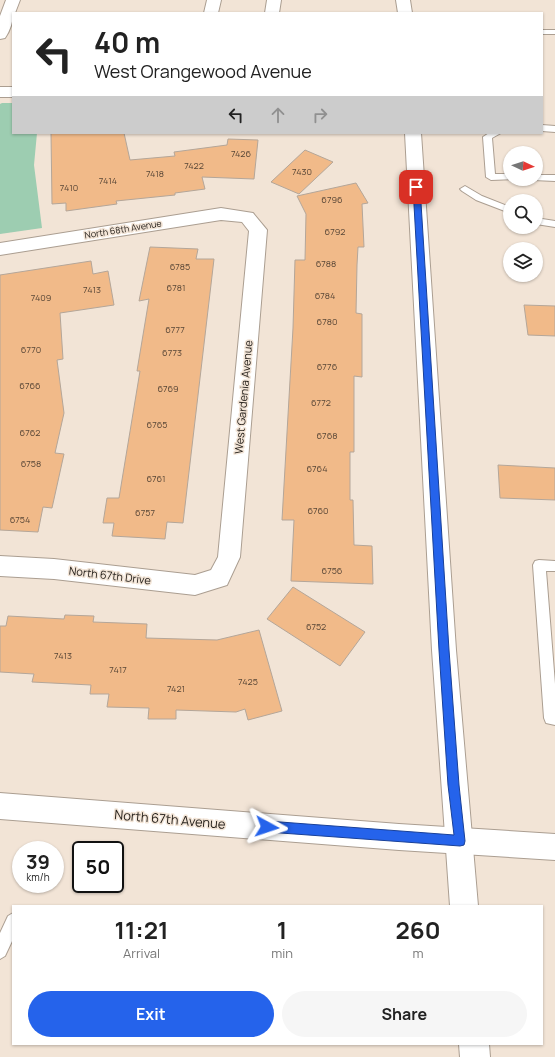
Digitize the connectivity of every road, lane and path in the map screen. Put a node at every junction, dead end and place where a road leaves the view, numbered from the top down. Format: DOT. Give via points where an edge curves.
graph roads {
  1 [pos="13,0"];
  2 [pos="214,0"];
  3 [pos="274,0"];
  4 [pos="403,0"];
  5 [pos="211,12"];
  6 [pos="272,12"];
  7 [pos="405,12"];
  8 [pos="543,32"];
  9 [pos="555,32"];
  10 [pos="0,35"];
  11 [pos="0,92"];
  12 [pos="12,92"];
  13 [pos="543,128"];
  14 [pos="555,129"];
  15 [pos="413,134"];
  16 [pos="494,134"];
  17 [pos="503,177"];
  18 [pos="543,178"];
  19 [pos="555,178"];
  20 [pos="465,189"];
  21 [pos="503,207"];
  22 [pos="247,217"];
  23 [pos="543,223"];
  24 [pos="555,224"];
  25 [pos="0,249"];
  26 [pos="0,566"];
  27 [pos="555,566"];
  28 [pos="219,578"];
  29 [pos="555,718"];
  30 [pos="0,806"];
  31 [pos="460,841"];
  32 [pos="555,847"];
  33 [pos="464,905"];
  34 [pos="12,923"];
  35 [pos="0,951"];
  36 [pos="474,1045"];
  37 [pos="475,1057"];
  1 -- 10 [label="street"];
  2 -- 5 [label="street"];
  3 -- 6 [label="street"];
  4 -- 7 [label="street"];
  8 -- 9 [label="lane"];
  11 -- 12 [label="street"];
  13 -- 14 [label="lane"];
  15 -- 31 [label="street" via="445,666 453,785"];
  16 -- 17 [label="lane" via="487,137 491,177"];
  18 -- 19 [label="lane"];
  20 -- 21 [label="lane" via="479,198"];
  22 -- 25 [label="street, North 68th Avenue" via="221,214"];
  22 -- 28 [label="street, West Gardenia Avenue" via="258,230 229,556"];
  23 -- 24 [label="lane"];
  26 -- 28 [label="street, North 67th Drive" via="54,568 195,585"];
  27 -- 29 [label="lane" via="539,565 551,718"];
  30 -- 31 [label="street, North 67th Avenue"];
  31 -- 32 [label="street, North 67th Avenue"];
  31 -- 33 [label="street"];
  34 -- 35 [label="lane"];
  36 -- 37 [label="street"];
}
